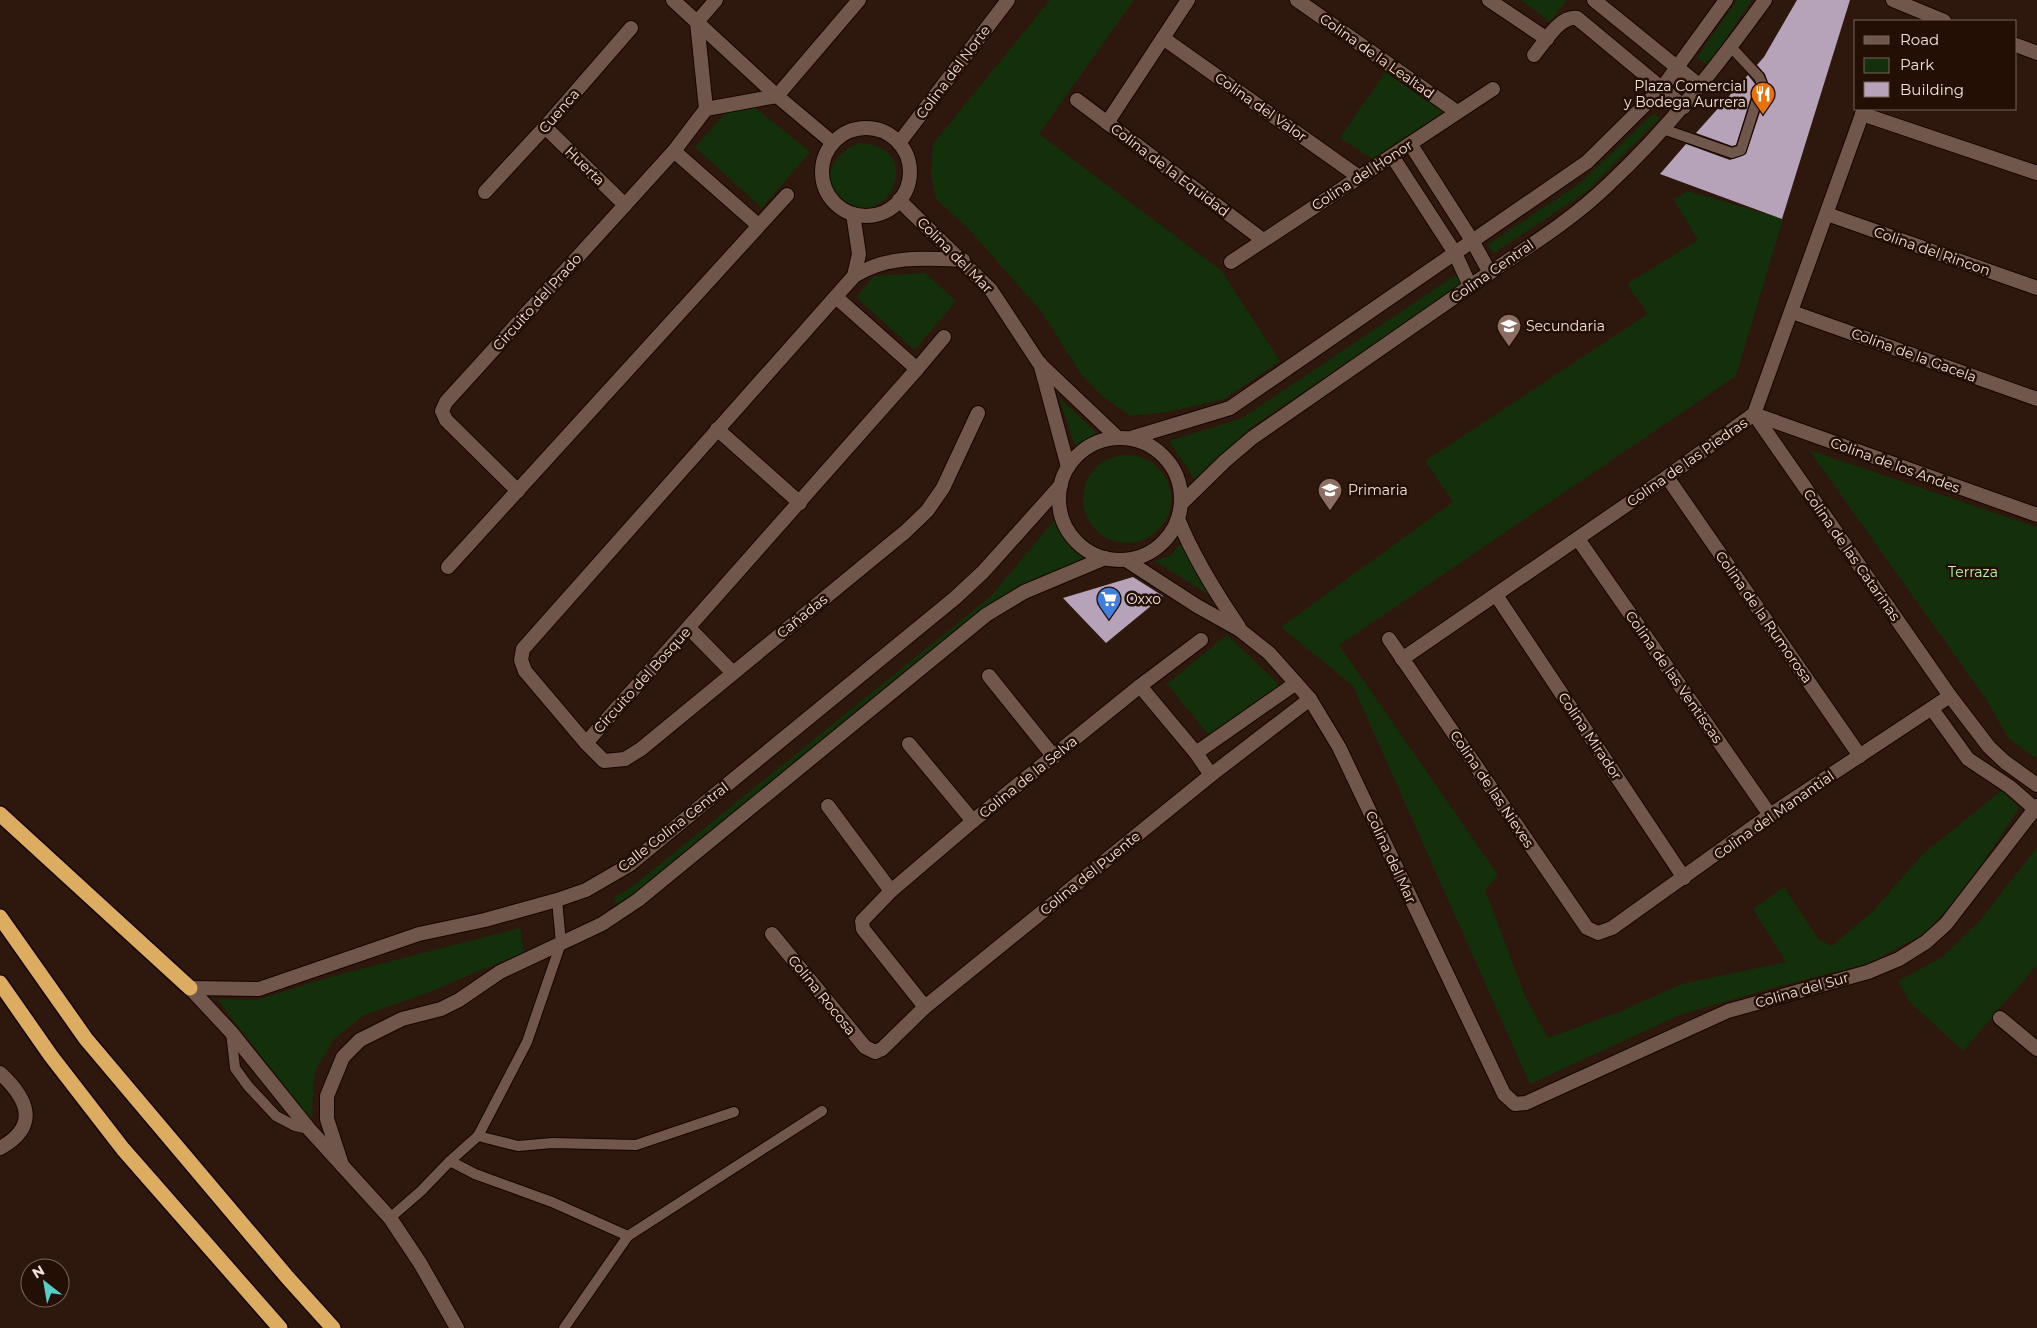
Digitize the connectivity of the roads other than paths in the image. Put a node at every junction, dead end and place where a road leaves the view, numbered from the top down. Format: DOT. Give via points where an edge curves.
graph roads {
  1 [pos="673,0"];
  2 [pos="716,0"];
  3 [pos="859,0"];
  4 [pos="1008,0"];
  5 [pos="1188,0"];
  6 [pos="1297,0"];
  7 [pos="1489,0"];
  8 [pos="1594,0"];
  9 [pos="1726,0"];
  10 [pos="1765,0"];
  11 [pos="1893,0"];
  12 [pos="1942,20"];
  13 [pos="697,22"];
  14 [pos="631,28"];
  15 [pos="1163,38"];
  16 [pos="1547,39"];
  17 [pos="2017,46"];
  18 [pos="1731,47"];
  19 [pos="2037,53"];
  20 [pos="1534,55"];
  21 [pos="1676,69"];
  22 [pos="1700,86"];
  23 [pos="1494,88"];
  24 [pos="1662,88"];
  25 [pos="777,96"];
  26 [pos="1077,100"];
  27 [pos="1684,107"];
  28 [pos="706,109"];
  29 [pos="1863,111"];
  30 [pos="1457,112"];
  31 [pos="1107,123"];
  32 [pos="546,127"];
  33 [pos="1662,129"];
  34 [pos="833,143"];
  35 [pos="899,143"];
  36 [pos="1411,145"];
  37 [pos="674,151"];
  38 [pos="1392,156"];
  39 [pos="2037,173"];
  40 [pos="1359,176"];
  41 [pos="485,192"];
  42 [pos="787,195"];
  43 [pos="899,200"];
  44 [pos="626,205"];
  45 [pos="854,214"];
  46 [pos="1827,214"];
  47 [pos="758,225"];
  48 [pos="1263,240"];
  49 [pos="1473,242"];
  50 [pos="1455,253"];
  51 [pos="962,260"];
  52 [pos="1231,262"];
  53 [pos="1490,273"];
  54 [pos="854,276"];
  55 [pos="1470,286"];
  56 [pos="2037,288"];
  57 [pos="836,298"];
  58 [pos="1792,312"];
  59 [pos="944,337"];
  60 [pos="1039,363"];
  61 [pos="917,369"];
  62 [pos="2037,399"];
  63 [pos="978,414"];
  64 [pos="1754,414"];
  65 [pos="717,429"];
  66 [pos="1124,438"];
  67 [pos="1068,467"];
  68 [pos="1668,477"];
  69 [pos="1061,485"];
  70 [pos="518,491"];
  71 [pos="1182,503"];
  72 [pos="800,504"];
  73 [pos="2037,515"];
  74 [pos="1178,519"];
  75 [pos="1578,539"];
  76 [pos="1105,558"];
  77 [pos="1126,560"];
  78 [pos="448,567"];
  79 [pos="1496,594"];
  80 [pos="689,628"];
  81 [pos="1240,630"];
  82 [pos="1389,639"];
  83 [pos="1201,640"];
  84 [pos="1402,659"];
  85 [pos="733,673"];
  86 [pos="988,676"];
  87 [pos="1296,683"];
  88 [pos="1140,686"];
  89 [pos="1950,696"];
  90 [pos="1310,699"];
  91 [pos="1932,709"];
  92 [pos="586,744"];
  93 [pos="909,744"];
  94 [pos="1196,753"];
  95 [pos="1860,756"];
  96 [pos="1054,757"];
  97 [pos="1211,775"];
  98 [pos="2037,785"];
  99 [pos="828,806"];
  100 [pos="2036,807"];
  101 [pos="0,814"];
  102 [pos="1770,814"];
  103 [pos="973,821"];
  104 [pos="1684,878"];
  105 [pos="891,890"];
  106 [pos="557,900"];
  107 [pos="0,917"];
  108 [pos="1598,933"];
  109 [pos="772,934"];
  110 [pos="561,943"];
  111 [pos="0,983"];
  112 [pos="190,988"];
  113 [pos="925,1007"];
  114 [pos="2000,1018"];
  115 [pos="230,1032"];
  116 [pos="2037,1049"];
  117 [pos="875,1052"];
  118 [pos="0,1073"];
  119 [pos="1515,1104"];
  120 [pos="822,1111"];
  121 [pos="734,1112"];
  122 [pos="309,1128"];
  123 [pos="478,1136"];
  124 [pos="0,1148"];
  125 [pos="450,1161"];
  126 [pos="342,1165"];
  127 [pos="390,1218"];
  128 [pos="628,1236"];
  129 [pos="280,1328"];
  130 [pos="334,1328"];
  131 [pos="457,1328"];
  132 [pos="564,1328"];
  1 -- 13 [label="street"];
  2 -- 13 [label="street"];
  3 -- 25 [label="street"];
  4 -- 35 [label="street, Colina del Norte"];
  5 -- 15 [label="street"];
  6 -- 30 [label="street, Colina de la Lealtad"];
  7 -- 16 [label="street"];
  8 -- 21 [label="street"];
  9 -- 21 [label="street"];
  10 -- 18 [label="street, Colina Central"];
  11 -- 12 [label="street"];
  13 -- 25 [label="street"];
  13 -- 28 [label="street"];
  14 -- 32 [label="street, Cuenca"];
  15 -- 31 [label="street"];
  15 -- 40 [label="street, Colina del Valor"];
  16 -- 20 [label="street"];
  16 -- 24 [label="street" via="1562,22 1572,17"];
  17 -- 19 [label="street"];
  18 -- 22 [label="street, Colina Central"];
  18 -- 33 [label="lane" via="1762,84 1741,150 1732,153"];
  21 -- 22 [label="street"];
  21 -- 24 [label="street"];
  22 -- 27 [label="street, Colina Central"];
  23 -- 30 [label="street, Colina del Honor"];
  24 -- 27 [label="street"];
  24 -- 49 [label="street" via="1588,162"];
  25 -- 28 [label="street"];
  25 -- 34 [label="street"];
  26 -- 31 [label="street, Colina de la Equidad"];
  27 -- 33 [label="street, Colina Central"];
  28 -- 37 [label="street, Circuito del Prado"];
  29 -- 39 [label="street"];
  29 -- 46 [label="street, Colina de las Piedras"];
  30 -- 36 [label="street, Colina del Honor"];
  31 -- 48 [label="street, Colina de la Equidad"];
  32 -- 41 [label="street, Cuenca"];
  32 -- 44 [label="street, Huerta"];
  33 -- 53 [label="street, Colina Central" via="1609,185"];
  34 -- 35 [label="street" via="848,133 866,128 890,135"];
  34 -- 45 [label="street" via="822,166 824,184 832,201"];
  35 -- 43 [label="street" via="906,154 910,178"];
  36 -- 38 [label="street, Colina del Honor"];
  36 -- 49 [label="street"];
  37 -- 44 [label="street, Circuito del Prado"];
  37 -- 47 [label="street"];
  38 -- 40 [label="street, Colina del Honor"];
  38 -- 50 [label="street"];
  40 -- 48 [label="street, Colina del Honor"];
  42 -- 47 [label="street"];
  43 -- 45 [label="street" via="878,214"];
  43 -- 51 [label="street, Colina del Mar"];
  44 -- 70 [label="street, Circuito del Prado" via="446,402 442,411 446,420"];
  45 -- 54 [label="street, Circuito del Bosque" via="859,254"];
  46 -- 56 [label="street, Colina del Rincon"];
  46 -- 58 [label="street, Colina de las Piedras"];
  47 -- 70 [label="street"];
  48 -- 52 [label="street, Colina del Honor"];
  49 -- 50 [label="street"];
  49 -- 53 [label="street"];
  50 -- 55 [label="street"];
  50 -- 66 [label="street" via="1230,408"];
  51 -- 54 [label="street, Circuito del Bosque" via="920,257 891,260 869,266"];
  51 -- 60 [label="street, Colina del Mar" via="991,290"];
  53 -- 55 [label="street, Colina Central"];
  54 -- 57 [label="street, Circuito del Bosque"];
  55 -- 71 [label="street, Colina Central" via="1252,438"];
  57 -- 61 [label="street"];
  57 -- 65 [label="street, Circuito del Bosque"];
  58 -- 62 [label="street, Colina de la Gacela"];
  58 -- 64 [label="street, Colina de las Piedras"];
  59 -- 61 [label="street, Circuito del Bosque"];
  60 -- 66 [label="street, Colina del Mar"];
  60 -- 67 [label="street, Colina del Mar"];
  61 -- 72 [label="street, Circuito del Bosque"];
  63 -- 85 [label="street, Cañadas" via="943,488 927,511"];
  64 -- 68 [label="street, Colina de las Piedras"];
  64 -- 73 [label="street, Colina de los Andes"];
  64 -- 89 [label="street, Colina de las Catarinas"];
  65 -- 72 [label="street"];
  65 -- 92 [label="street, Circuito del Bosque" via="523,649 520,660 525,671"];
  66 -- 67 [label="street" via="1098,442 1081,452"];
  66 -- 71 [label="street" via="1148,444 1163,454 1174,468"];
  67 -- 69 [label="street"];
  68 -- 75 [label="street, Colina de las Piedras"];
  68 -- 95 [label="street, Colina de la Rumorosa"];
  69 -- 76 [label="street" via="1059,504 1068,530 1088,551"];
  69 -- 106 [label="street, Calle Colina Central" via="983,572 947,604 629,865 586,890"];
  70 -- 78 [label="street"];
  71 -- 74 [label="street"];
  72 -- 80 [label="street, Circuito del Bosque"];
  74 -- 77 [label="street" via="1167,539 1148,554"];
  74 -- 81 [label="street, Colina del Mar" via="1208,582"];
  75 -- 79 [label="street, Colina de las Piedras"];
  75 -- 102 [label="street, Colina de las Ventiscas"];
  76 -- 77 [label="street"];
  76 -- 110 [label="street" via="1024,592 986,616 638,900 602,924"];
  77 -- 81 [label="street, Colina del Mar" via="1196,606"];
  79 -- 84 [label="street, Colina de las Piedras"];
  79 -- 104 [label="street, Colina Mirador"];
  80 -- 85 [label="street"];
  80 -- 92 [label="street, Circuito del Bosque"];
  81 -- 87 [label="street, Colina del Mar" via="1268,653"];
  82 -- 84 [label="street, Colina de las Nieves"];
  83 -- 88 [label="street, Colina de la Selva"];
  84 -- 108 [label="street, Colina de las Nieves" via="1587,928"];
  85 -- 92 [label="street, Cañadas" via="625,759 604,760"];
  86 -- 96 [label="street"];
  87 -- 90 [label="street, Colina del Mar"];
  87 -- 94 [label="street"];
  88 -- 94 [label="street"];
  88 -- 96 [label="street, Colina de la Selva"];
  89 -- 91 [label="street, Colina del Manantial"];
  89 -- 98 [label="street, Colina de las Catarinas" via="1989,747"];
  90 -- 97 [label="street, Colina del Puente"];
  90 -- 119 [label="street, Colina del Mar" via="1339,748 1504,1094"];
  91 -- 95 [label="street, Colina del Manantial"];
  91 -- 100 [label="street" via="1968,759"];
  93 -- 103 [label="street"];
  94 -- 97 [label="street"];
  95 -- 102 [label="street, Colina del Manantial"];
  96 -- 103 [label="street, Colina de la Selva"];
  97 -- 113 [label="street, Colina del Puente"];
  99 -- 105 [label="street"];
  100 -- 119 [label="street, Colina del Sur" via="1946,924 1899,959 1868,972 1728,1011 1526,1103"];
  101 -- 112 [label="highway"];
  102 -- 104 [label="street, Colina del Manantial"];
  103 -- 105 [label="street, Colina de la Selva"];
  104 -- 108 [label="street, Colina del Manantial" via="1612,928"];
  105 -- 113 [label="street, Colina de la Selva" via="862,921 863,929"];
  106 -- 110 [label="lane"];
  106 -- 112 [label="street, Calle Colina Central" via="419,934 259,989"];
  107 -- 130 [label="highway" via="86,1039"];
  109 -- 117 [label="street, Colina Rocosa" via="865,1047"];
  110 -- 123 [label="lane" via="527,1042"];
  110 -- 126 [label="street" via="500,972 459,1000 376,1031 360,1040 343,1057 327,1096 326,1119"];
  111 -- 129 [label="highway" via="122,1150"];
  112 -- 115 [label="street"];
  113 -- 117 [label="street, Colina del Puente"];
  114 -- 116 [label="street"];
  115 -- 122 [label="street"];
  115 -- 122 [label="lane" via="236,1068 248,1086 276,1116 295,1126"];
  118 -- 124 [label="street" via="23,1099 25,1116 22,1131 12,1142"];
  120 -- 128 [label="lane"];
  121 -- 123 [label="lane" via="636,1145 552,1143 518,1146"];
  122 -- 126 [label="street"];
  123 -- 125 [label="lane"];
  125 -- 127 [label="lane"];
  125 -- 128 [label="lane"];
  126 -- 127 [label="street"];
  127 -- 131 [label="street"];
  128 -- 132 [label="lane"];
}
